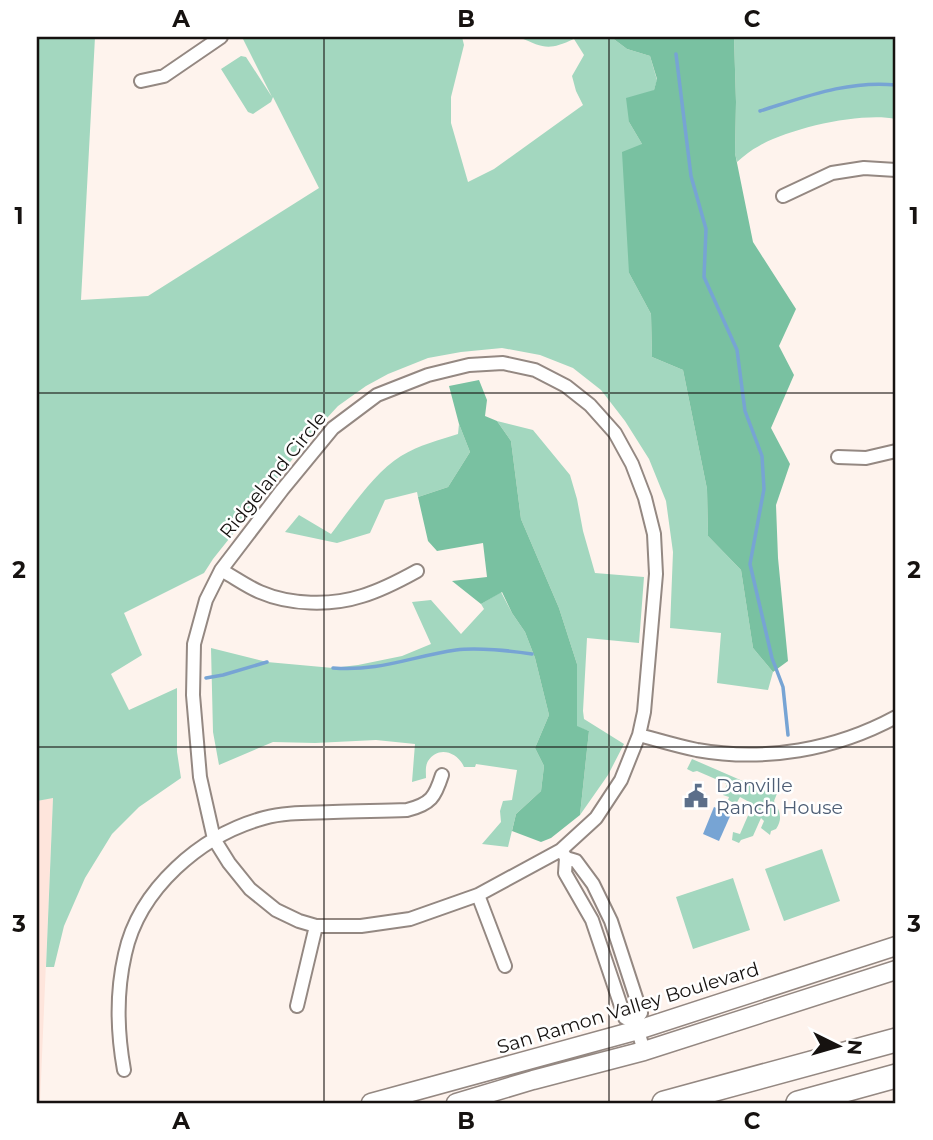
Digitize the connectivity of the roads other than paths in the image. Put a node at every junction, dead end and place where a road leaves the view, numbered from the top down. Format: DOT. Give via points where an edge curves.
graph roads {
  1 [pos="221,37"];
  2 [pos="141,81"];
  3 [pos="896,170"];
  4 [pos="783,196"];
  5 [pos="896,451"];
  6 [pos="838,457"];
  7 [pos="221,570"];
  8 [pos="417,571"];
  9 [pos="896,717"];
  10 [pos="639,735"];
  11 [pos="442,775"];
  12 [pos="214,839"];
  13 [pos="564,854"];
  14 [pos="478,895"];
  15 [pos="316,926"];
  16 [pos="896,946"];
  17 [pos="505,966"];
  18 [pos="896,970"];
  19 [pos="297,1006"];
  20 [pos="636,1026"];
  21 [pos="896,1040"];
  22 [pos="644,1051"];
  23 [pos="124,1070"];
  24 [pos="896,1076"];
  25 [pos="371,1103"];
  26 [pos="456,1103"];
  27 [pos="664,1103"];
  28 [pos="798,1103"];
  1 -- 2 [label="street" via="164,76"];
  3 -- 4 [label="street" via="832,173"];
  5 -- 6 [label="street" via="866,458"];
  7 -- 8 [label="street" via="260,592 321,603 360,597"];
  7 -- 10 [label="street, Ridgeland Circle" via="333,428 377,396 428,375 469,365 503,363 535,370 566,386 615,433 645,498 654,534 656,574"];
  7 -- 12 [label="street, Ridgeland Circle" via="206,600 194,644 192,695 200,777"];
  9 -- 10 [label="street" via="831,744 788,753 745,756 696,750"];
  10 -- 13 [label="street, Ridgeland Circle" via="621,780"];
  11 -- 12 [label="street" via="436,796 407,810 292,813 238,826"];
  12 -- 15 [label="street, Ridgeland Circle" via="250,889 276,911"];
  12 -- 23 [label="street" via="188,856 160,884 140,914 125,950 118,1019"];
  13 -- 14 [label="street, Ridgeland Circle"];
  13 -- 20 [label="street" via="565,873 592,920 625,1017"];
  13 -- 20 [label="street" via="576,861 593,884 611,921 641,1013"];
  14 -- 15 [label="street, Ridgeland Circle" via="410,919"];
  14 -- 17 [label="street"];
  15 -- 19 [label="street"];
  16 -- 20 [label="main road, San Ramon Valley Boulevard"];
  18 -- 22 [label="main road"];
  20 -- 22 [label="street"];
  20 -- 25 [label="main road, San Ramon Valley Boulevard"];
  21 -- 27 [label="highway"];
  22 -- 26 [label="main road"];
  24 -- 28 [label="highway"];
}
